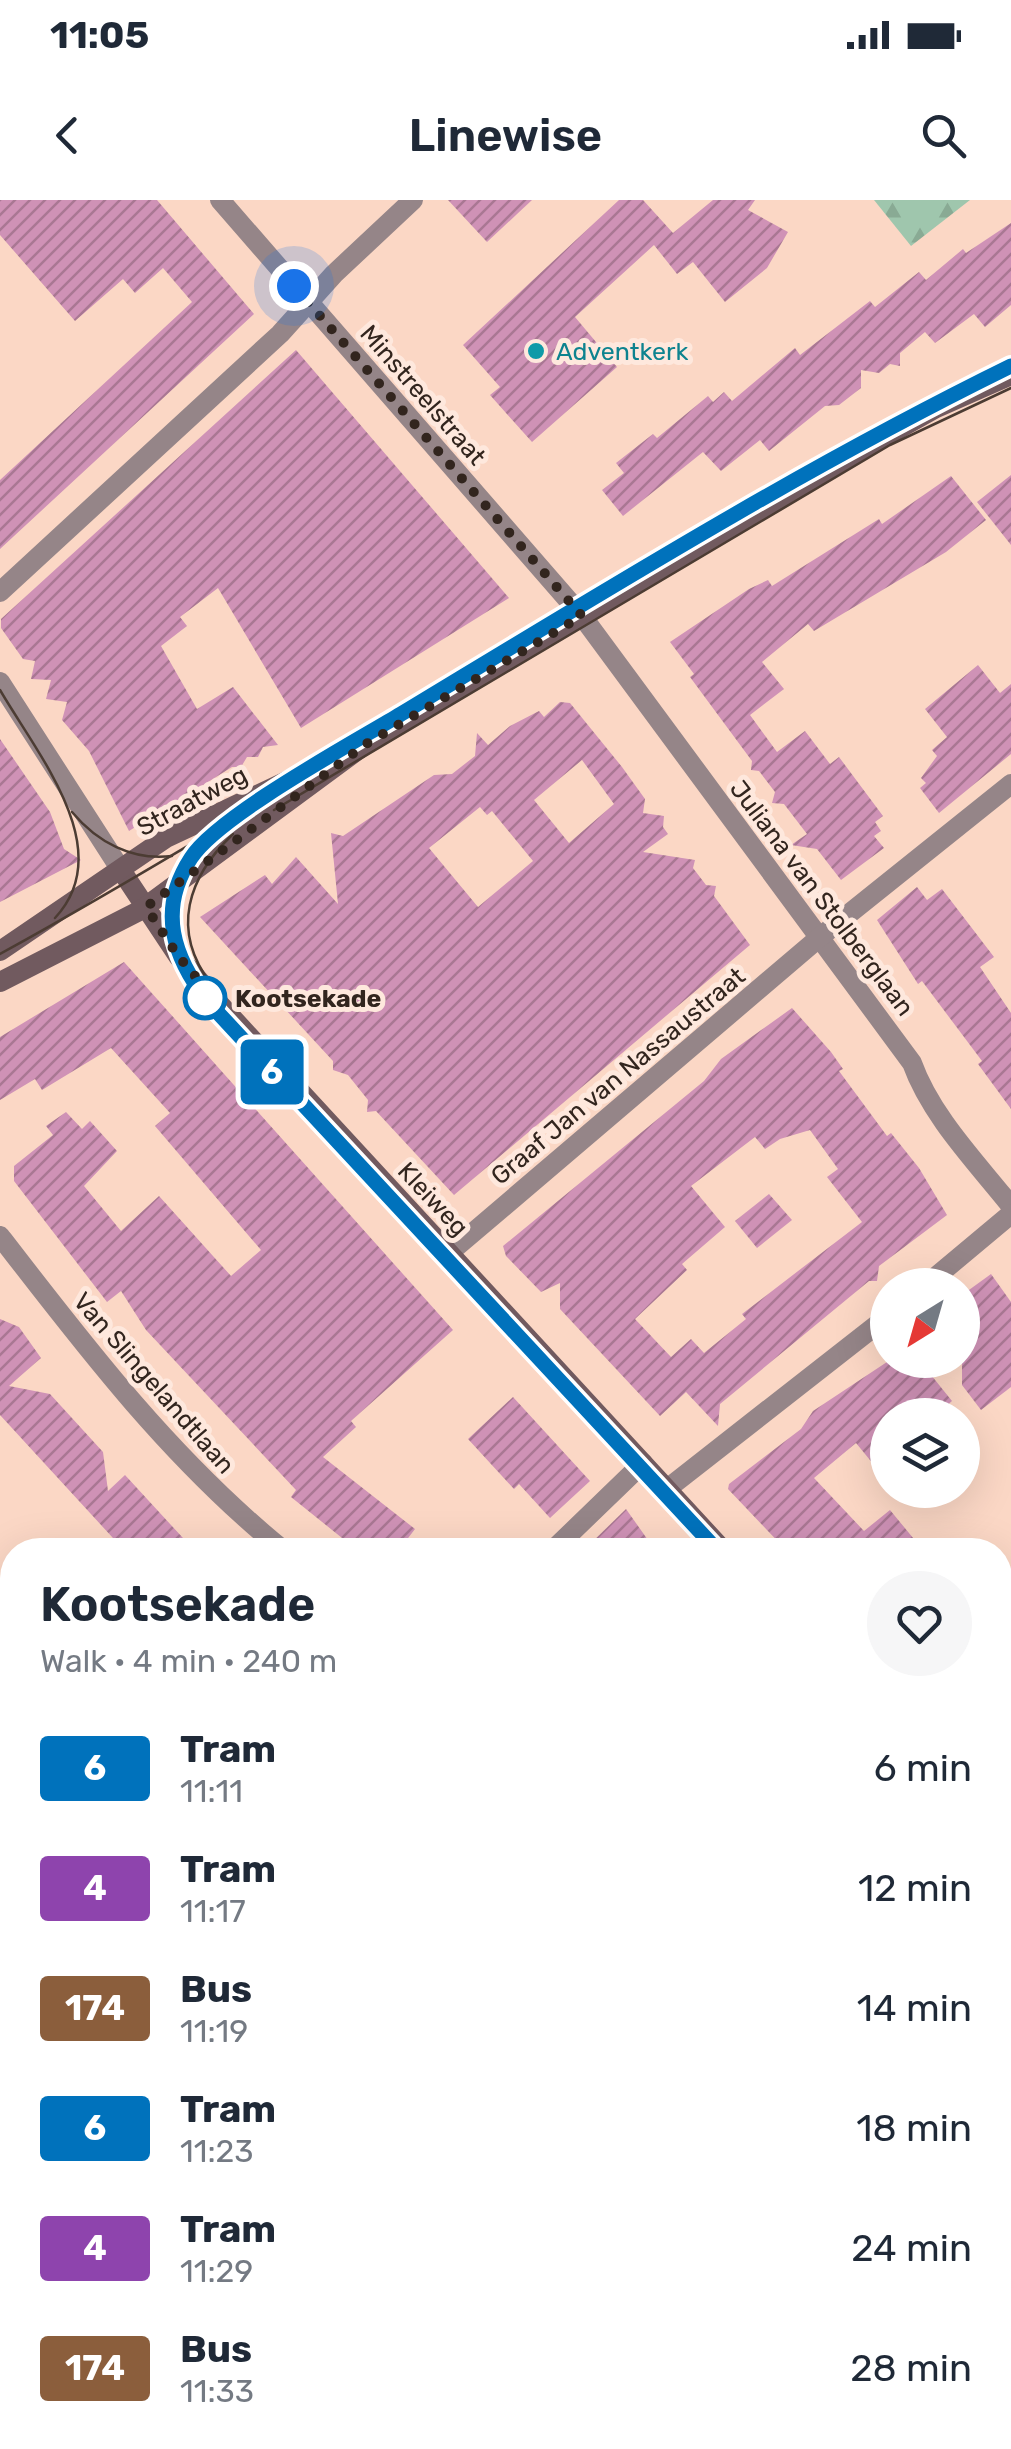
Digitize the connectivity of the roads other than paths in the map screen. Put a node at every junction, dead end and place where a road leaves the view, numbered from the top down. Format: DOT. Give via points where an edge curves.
graph roads {
  1 [pos="220,200"];
  2 [pos="413,200"];
  3 [pos="309,302"];
  4 [pos="1011,375"];
  5 [pos="0,592"];
  6 [pos="585,620"];
  7 [pos="0,682"];
  8 [pos="366,744"];
  9 [pos="1011,784"];
  10 [pos="121,870"];
  11 [pos="146,907"];
  12 [pos="820,937"];
  13 [pos="0,951"];
  14 [pos="0,982"];
  15 [pos="1011,1206"];
  16 [pos="1011,1214"];
  17 [pos="0,1236"];
  18 [pos="449,1253"];
  19 [pos="946,1268"];
  20 [pos="870,1330"];
  21 [pos="643,1463"];
  22 [pos="668,1489"];
  23 [pos="269,1538"];
  24 [pos="566,1538"];
  25 [pos="712,1538"];
  1 -- 3 [label="street, Minstreelstraat"];
  2 -- 3 [label="street"];
  3 -- 5 [label="street"];
  3 -- 6 [label="street, Minstreelstraat"];
  4 -- 6 [label="street, Straatweg" via="876,441"];
  6 -- 8 [label="street, Straatweg"];
  6 -- 12 [label="street, Juliana van Stolberglaan"];
  7 -- 10 [label="street"];
  8 -- 10 [label="street, Straatweg" via="166,838"];
  8 -- 11 [label="street, Straatweg"];
  9 -- 12 [label="street, Graaf Jan van Nassaustraat"];
  10 -- 11 [label="street, Kleiweg"];
  10 -- 13 [label="street, Straatweg"];
  11 -- 14 [label="street, Straatweg"];
  11 -- 18 [label="street, Kleiweg" via="213,997"];
  12 -- 15 [label="street, Juliana van Stolberglaan"];
  12 -- 18 [label="street, Graaf Jan van Nassaustraat"];
  16 -- 19 [label="street"];
  17 -- 23 [label="street, Van Slingelandtlaan" via="150,1424 197,1476"];
  18 -- 21 [label="street, Kleiweg"];
  20 -- 22 [label="street"];
  21 -- 22 [label="street, Kleiweg"];
  21 -- 24 [label="street"];
  22 -- 25 [label="street, Kleiweg"];
}
